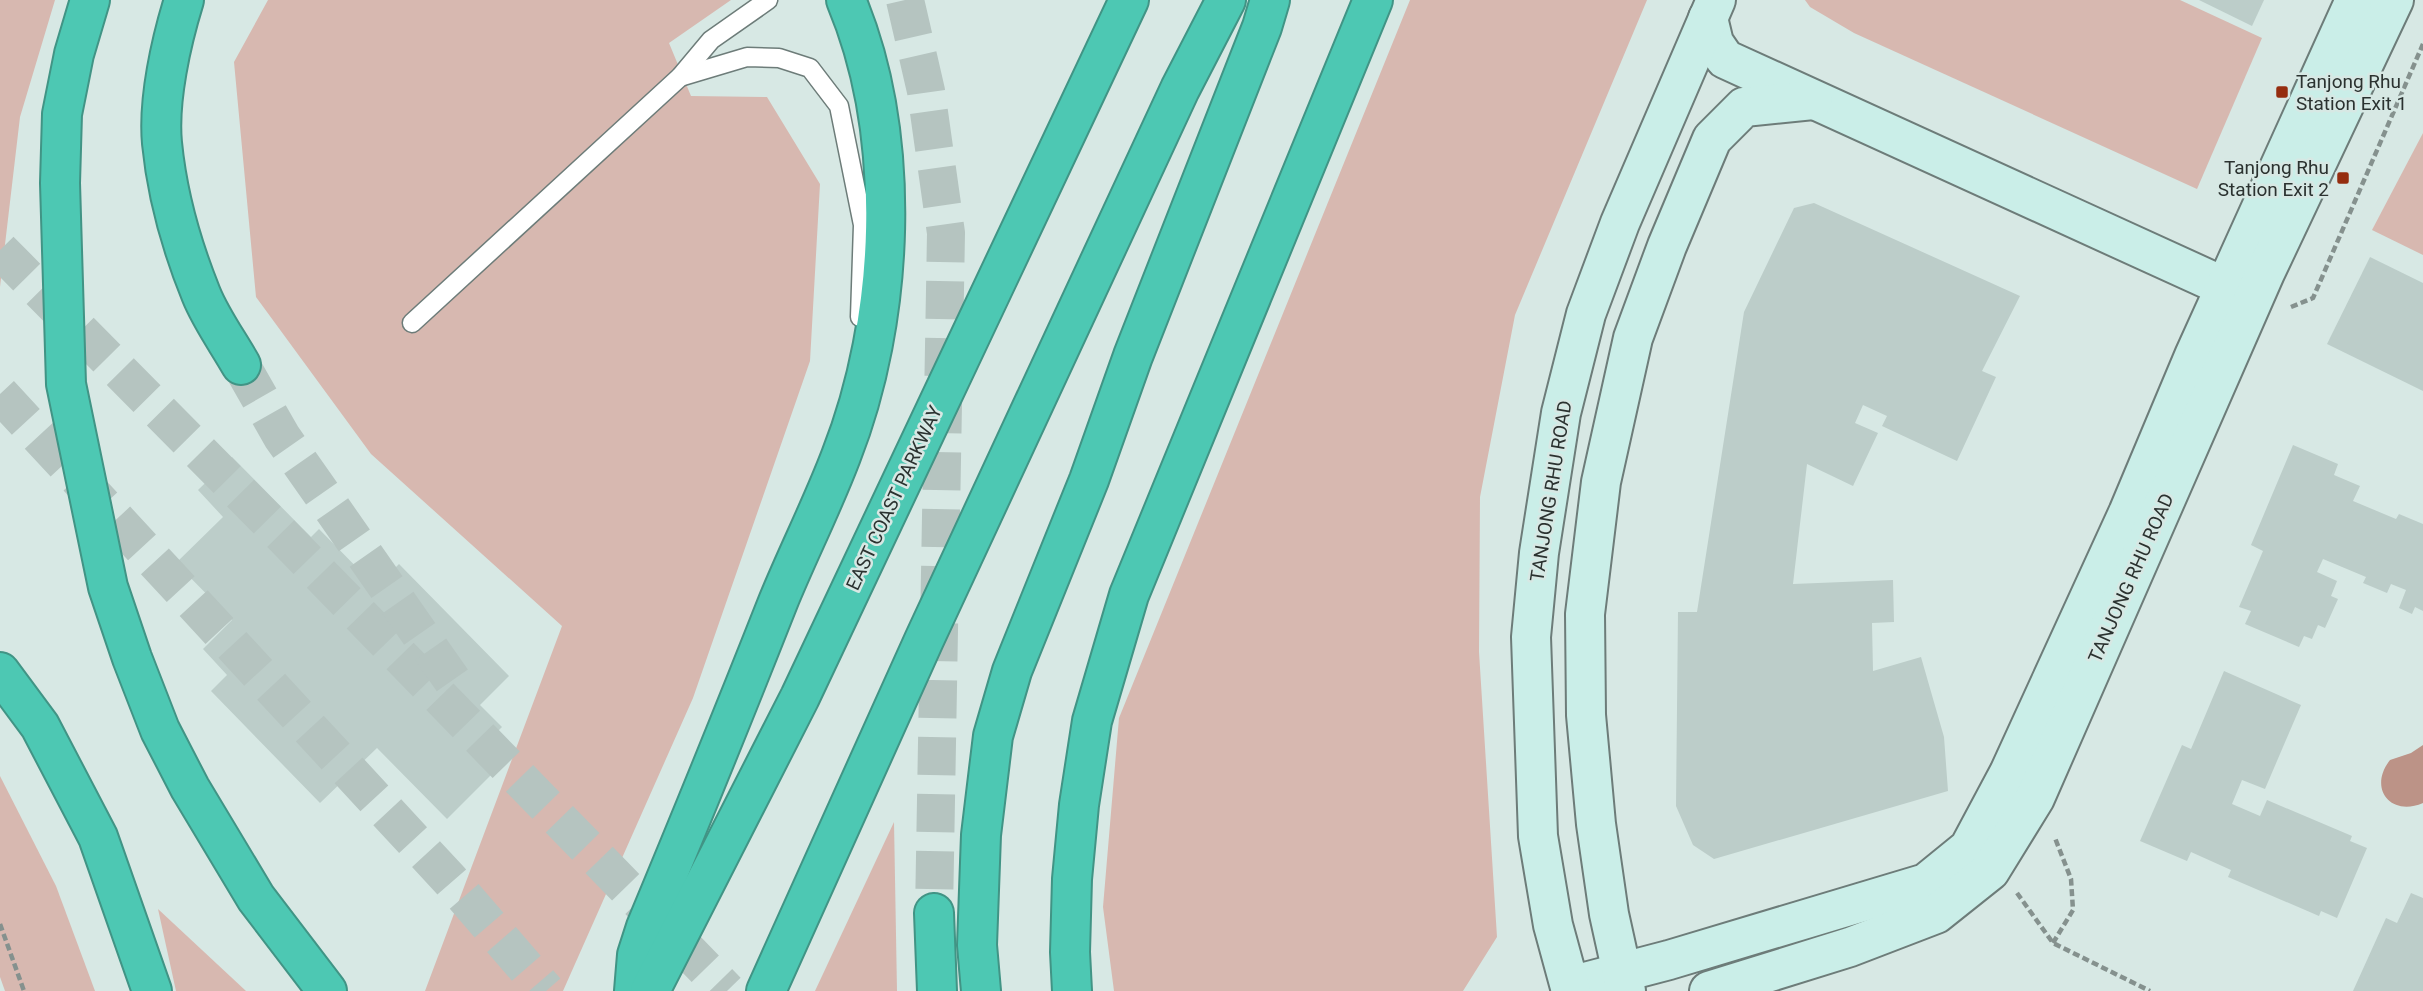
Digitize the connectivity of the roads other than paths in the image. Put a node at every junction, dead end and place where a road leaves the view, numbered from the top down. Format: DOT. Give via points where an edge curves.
graph roads {
  1 [pos="90,0"];
  2 [pos="184,0"];
  3 [pos="768,0"];
  4 [pos="846,0"];
  5 [pos="1129,0"];
  6 [pos="1226,0"];
  7 [pos="1270,0"];
  8 [pos="1373,0"];
  9 [pos="2355,0"];
  10 [pos="2394,0"];
  11 [pos="1712,9"];
  12 [pos="680,77"];
  13 [pos="1813,100"];
  14 [pos="2265,273"];
  15 [pos="2225,288"];
  16 [pos="412,323"];
  17 [pos="241,365"];
  18 [pos="858,404"];
  19 [pos="0,672"];
  20 [pos="1931,899"];
  21 [pos="934,913"];
  22 [pos="1625,981"];
  23 [pos="1571,989"];
  24 [pos="152,991"];
  25 [pos="327,991"];
  26 [pos="634,991"];
  27 [pos="650,991"];
  28 [pos="766,991"];
  29 [pos="937,991"];
  30 [pos="981,991"];
  31 [pos="1072,991"];
  32 [pos="1709,991"];
  1 -- 25 [label="highway" via="62,114 65,370 108,587 160,730 190,788 256,898"];
  2 -- 17 [label="highway" via="166,79 162,141 169,190 202,296"];
  3 -- 12 [label="lane" via="711,40"];
  4 -- 18 [label="highway" via="876,101 885,179 880,299"];
  5 -- 27 [label="highway, EAST COAST PARKWAY" via="800,697"];
  6 -- 28 [label="highway" via="1180,89 959,565"];
  7 -- 30 [label="highway" via="1090,480 1012,671 993,736 981,835 977,945"];
  8 -- 31 [label="highway" via="1129,596 1092,721 1079,805 1072,879"];
  9 -- 15 [label="street, TANJONG RHU ROAD"];
  10 -- 14 [label="street, TANJONG RHU ROAD"];
  11 -- 13 [label="street, TANJONG RHU ROAD" via="1714,43 1725,59"];
  11 -- 23 [label="street, TANJONG RHU ROAD" via="1586,314 1561,413 1539,552 1531,637 1538,836 1553,925"];
  12 -- 16 [label="lane"];
  12 -- 18 [label="lane" via="747,57 779,58 810,68 839,106 863,225"];
  13 -- 15 [label="street, TANJONG RHU ROAD"];
  13 -- 22 [label="street" via="1744,107 1712,139 1633,338 1601,482 1585,614 1586,715 1609,914"];
  14 -- 15 [label="street"];
  14 -- 20 [label="street, TANJONG RHU ROAD" via="2035,798 1990,871"];
  15 -- 20 [label="street, TANJONG RHU ROAD" via="2009,773 1969,848"];
  18 -- 26 [label="highway" via="842,455 646,927"];
  19 -- 24 [label="highway" via="40,726 98,837"];
  20 -- 22 [label="street, TANJONG RHU ROAD"];
  20 -- 32 [label="street, TANJONG RHU ROAD" via="1850,947"];
  21 -- 29 [label="highway"];
  22 -- 23 [label="street, TANJONG RHU ROAD"];
}
